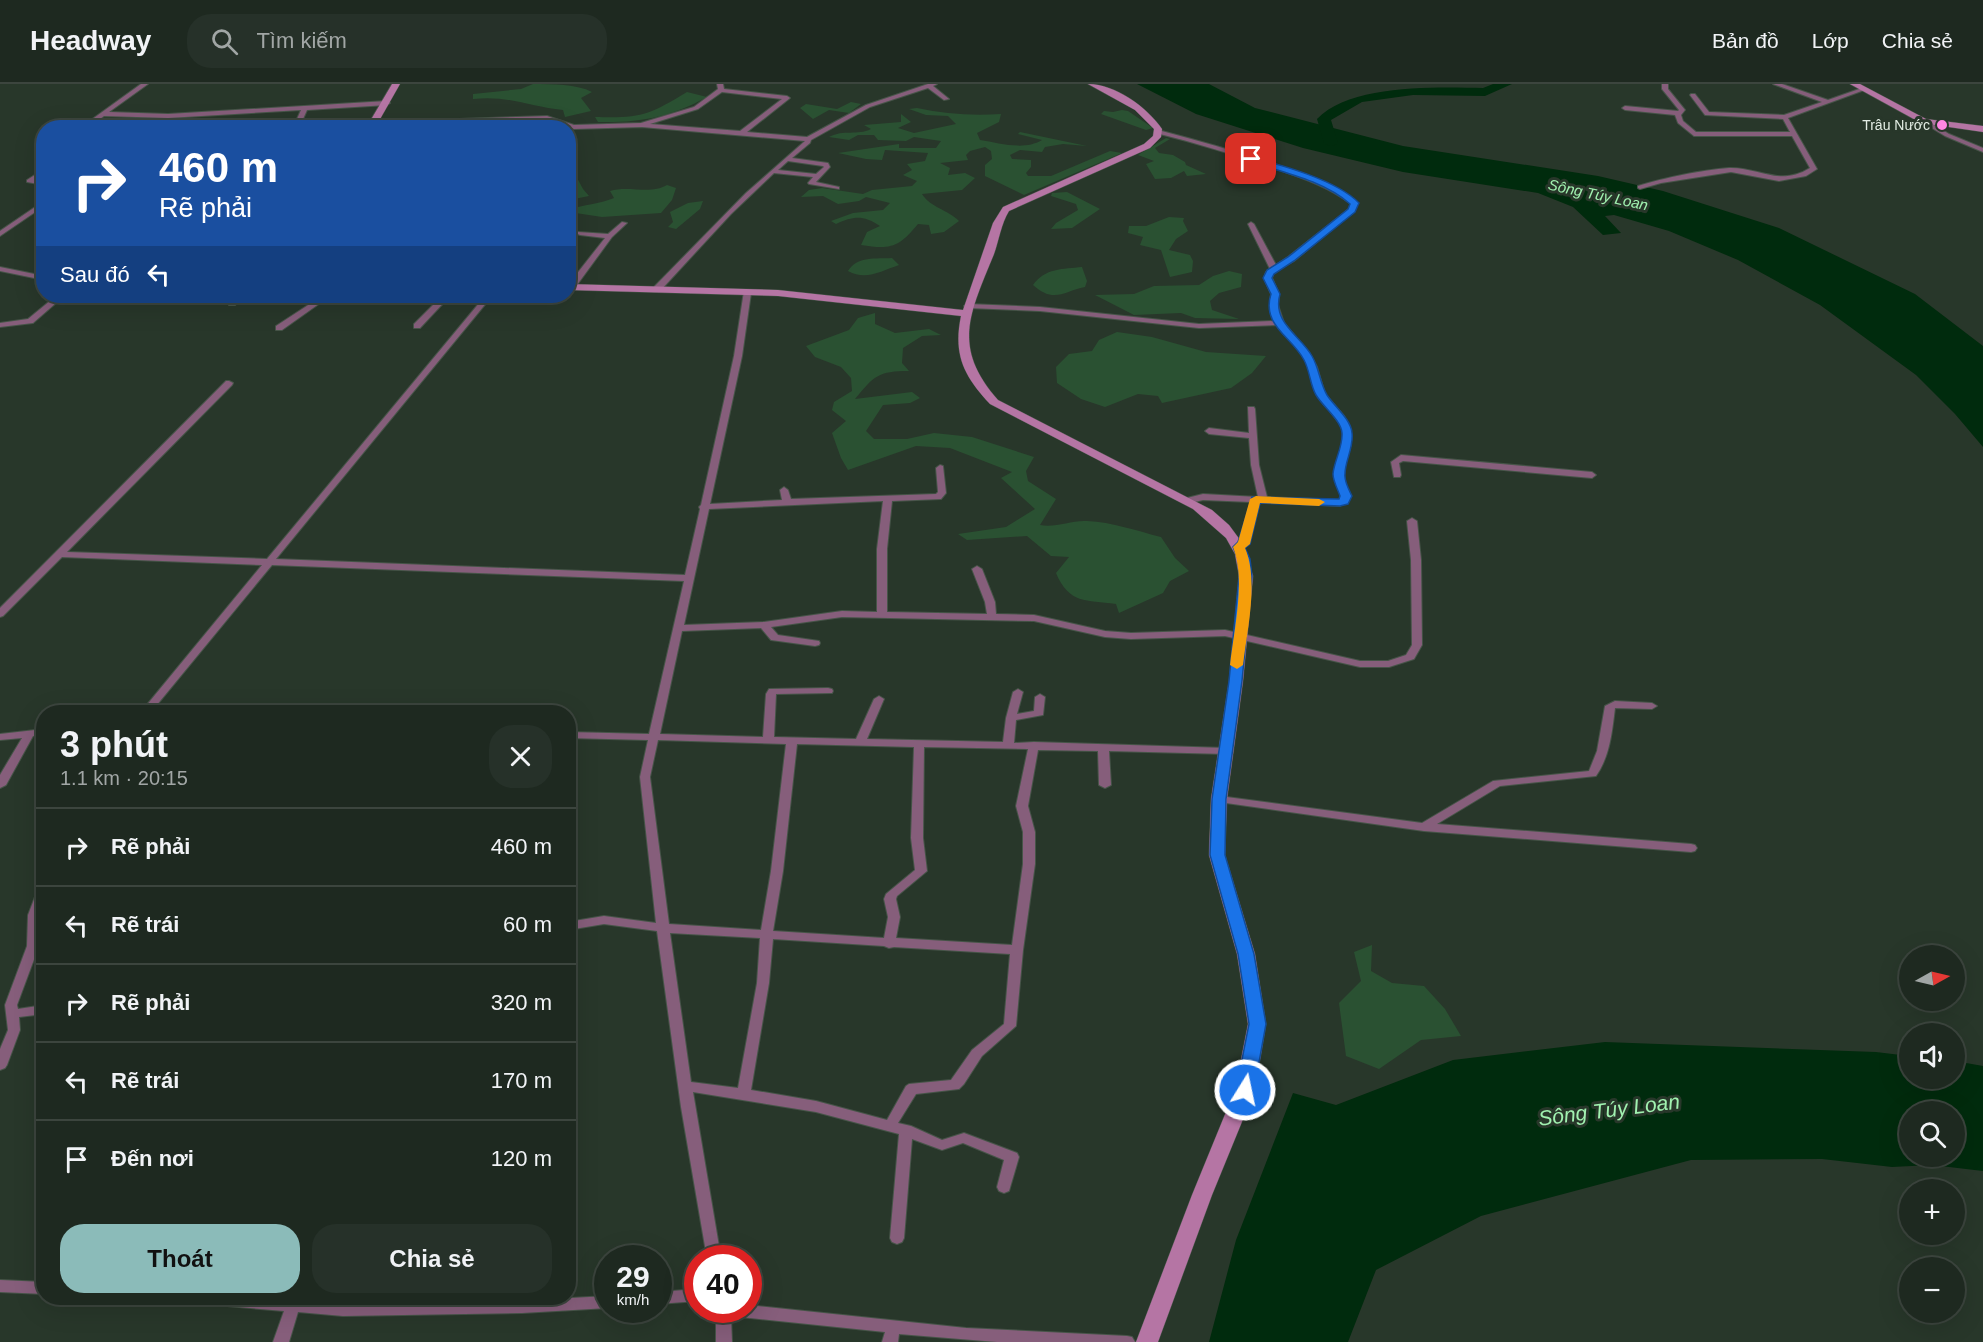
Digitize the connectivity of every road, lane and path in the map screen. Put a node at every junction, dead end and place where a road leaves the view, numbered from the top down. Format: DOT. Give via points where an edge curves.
graph roads {
  1 [pos="145,84"];
  2 [pos="396,84"];
  3 [pos="1092,84"];
  4 [pos="1665,84"];
  5 [pos="1776,84"];
  6 [pos="1854,84"];
  7 [pos="931,85"];
  8 [pos="721,87"];
  9 [pos="1864,89"];
  10 [pos="1693,95"];
  11 [pos="946,99"];
  12 [pos="1828,102"];
  13 [pos="387,103"];
  14 [pos="305,108"];
  15 [pos="1625,108"];
  16 [pos="1678,113"];
  17 [pos="101,114"];
  18 [pos="1785,117"];
  19 [pos="93,120"];
  20 [pos="300,120"];
  21 [pos="375,120"];
  22 [pos="503,120"];
  23 [pos="553,120"];
  24 [pos="1924,120"];
  25 [pos="642,125"];
  26 [pos="576,127"];
  27 [pos="1983,129"];
  28 [pos="743,132"];
  29 [pos="1158,132"];
  30 [pos="1793,134"];
  31 [pos="808,139"];
  32 [pos="1983,150"];
  33 [pos="786,159"];
  34 [pos="774,171"];
  35 [pos="36,176"];
  36 [pos="817,176"];
  37 [pos="36,182"];
  38 [pos="1640,187"];
  39 [pos="837,188"];
  40 [pos="36,208"];
  41 [pos="624,223"];
  42 [pos="1251,224"];
  43 [pos="580,233"];
  44 [pos="0,234"];
  45 [pos="610,236"];
  46 [pos="0,269"];
  47 [pos="1274,269"];
  48 [pos="36,276"];
  49 [pos="576,278"];
  50 [pos="576,287"];
  51 [pos="656,290"];
  52 [pos="747,293"];
  53 [pos="52,303"];
  54 [pos="316,303"];
  55 [pos="439,303"];
  56 [pos="482,303"];
  57 [pos="967,310"];
  58 [pos="1279,323"];
  59 [pos="0,325"];
  60 [pos="417,326"];
  61 [pos="279,328"];
  62 [pos="229,382"];
  63 [pos="1251,409"];
  64 [pos="1209,431"];
  65 [pos="1251,436"];
  66 [pos="940,468"];
  67 [pos="1397,475"];
  68 [pos="1592,475"];
  69 [pos="784,490"];
  70 [pos="888,499"];
  71 [pos="1259,500"];
  72 [pos="1186,501"];
  73 [pos="787,502"];
  74 [pos="703,507"];
  75 [pos="1412,520"];
  76 [pos="1239,547"];
  77 [pos="59,554"];
  78 [pos="269,562"];
  79 [pos="977,569"];
  80 [pos="687,578"];
  81 [pos="0,614"];
  82 [pos="882,615"];
  83 [pos="992,618"];
  84 [pos="764,625"];
  85 [pos="678,628"];
  86 [pos="1239,637"];
  87 [pos="815,643"];
  88 [pos="828,691"];
  89 [pos="1018,692"];
  90 [pos="1040,697"];
  91 [pos="879,699"];
  92 [pos="152,705"];
  93 [pos="1652,706"];
  94 [pos="1011,718"];
  95 [pos="36,733"];
  96 [pos="29,734"];
  97 [pos="576,735"];
  98 [pos="653,736"];
  99 [pos="0,737"];
  100 [pos="768,741"];
  101 [pos="792,741"];
  102 [pos="860,743"];
  103 [pos="919,744"];
  104 [pos="1008,745"];
  105 [pos="1034,745"];
  106 [pos="1103,747"];
  107 [pos="1226,751"];
  108 [pos="0,785"];
  109 [pos="1105,785"];
  110 [pos="1219,799"];
  111 [pos="1424,827"];
  112 [pos="1691,848"];
  113 [pos="36,910"];
  114 [pos="576,925"];
  115 [pos="663,928"];
  116 [pos="767,933"];
  117 [pos="890,944"];
  118 [pos="1017,950"];
  119 [pos="8,1008"];
  120 [pos="36,1009"];
  121 [pos="0,1065"];
  122 [pos="686,1086"];
  123 [pos="744,1094"];
  124 [pos="890,1126"];
  125 [pos="906,1130"];
  126 [pos="1004,1187"];
  127 [pos="897,1238"];
  128 [pos="712,1245"];
  129 [pos="0,1286"];
  130 [pos="36,1288"];
  131 [pos="576,1302"];
  132 [pos="594,1302"];
  133 [pos="293,1305"];
  134 [pos="398,1305"];
  135 [pos="762,1315"];
  136 [pos="723,1323"];
  137 [pos="892,1335"];
  138 [pos="281,1342"];
  139 [pos="724,1342"];
  140 [pos="1127,1342"];
  141 [pos="1147,1342"];
  1 -- 17 [label="street"];
  2 -- 13 [label="street"];
  3 -- 29 [label="street" via="1143,113 1156,124"];
  4 -- 16 [label="street" via="1682,111"];
  5 -- 12 [label="street"];
  6 -- 9 [label="street"];
  7 -- 11 [label="street"];
  7 -- 31 [label="street" via="868,106"];
  8 -- 25 [label="street" via="696,108"];
  8 -- 28 [label="street" via="787,98"];
  9 -- 12 [label="street"];
  9 -- 24 [label="street"];
  10 -- 18 [label="street" via="1707,114"];
  12 -- 18 [label="street"];
  13 -- 14 [label="street"];
  13 -- 21 [label="street"];
  14 -- 17 [label="street" via="168,116"];
  14 -- 20 [label="street"];
  15 -- 16 [label="street"];
  16 -- 30 [label="street" via="1680,122 1694,134"];
  17 -- 19 [label="street"];
  18 -- 30 [label="street"];
  22 -- 23 [label="street"];
  24 -- 27 [label="street"];
  24 -- 32 [label="street"];
  25 -- 26 [label="street"];
  25 -- 28 [label="street"];
  28 -- 31 [label="street"];
  29 -- 47 [label="street" via="1302,176 1351,199 1352,210"];
  29 -- 57 [label="street" via="1147,146 1006,208"];
  30 -- 38 [label="street" via="1814,169 1804,175 1779,178 1731,170"];
  31 -- 33 [label="street"];
  33 -- 34 [label="street"];
  33 -- 36 [label="street" via="827,165"];
  34 -- 36 [label="street"];
  34 -- 51 [label="street"];
  35 -- 37 [label="street" via="29,181"];
  36 -- 39 [label="street" via="811,184"];
  40 -- 44 [label="street"];
  41 -- 45 [label="street"];
  42 -- 47 [label="street"];
  43 -- 45 [label="street"];
  45 -- 49 [label="street"];
  46 -- 48 [label="street"];
  47 -- 58 [label="street" via="1268,278 1275,294 1273,302"];
  50 -- 51 [label="street"];
  51 -- 52 [label="street"];
  52 -- 57 [label="street"];
  52 -- 74 [label="street" via="738,356"];
  53 -- 59 [label="street" via="30,321"];
  54 -- 61 [label="street"];
  55 -- 60 [label="street"];
  56 -- 78 [label="street"];
  57 -- 58 [label="street" via="1040,309 1199,326"];
  57 -- 72 [label="street" via="962,348 965,362 973,379 994,402"];
  58 -- 71 [label="street" via="1299,343 1313,366 1320,393 1346,428 1339,476 1346,496 1340,503"];
  62 -- 77 [label="street"];
  63 -- 65 [label="street"];
  64 -- 65 [label="street"];
  65 -- 71 [label="street"];
  66 -- 70 [label="street" via="941,496"];
  67 -- 68 [label="street" via="1395,462 1401,458"];
  69 -- 73 [label="street"];
  70 -- 73 [label="street"];
  70 -- 82 [label="street" via="882,549"];
  71 -- 72 [label="street" via="1203,497"];
  71 -- 76 [label="street" via="1244,544"];
  72 -- 76 [label="street" via="1221,522"];
  73 -- 74 [label="street"];
  74 -- 80 [label="street"];
  75 -- 86 [label="street" via="1418,645 1410,657 1389,664 1360,664"];
  76 -- 86 [label="street" via="1246,576"];
  77 -- 78 [label="street"];
  77 -- 81 [label="street"];
  78 -- 80 [label="street"];
  78 -- 92 [label="street"];
  79 -- 83 [label="street"];
  80 -- 85 [label="street"];
  82 -- 83 [label="street"];
  82 -- 84 [label="street" via="842,614"];
  83 -- 86 [label="street" via="1034,618 1114,634 1213,632"];
  84 -- 85 [label="street"];
  84 -- 87 [label="street" via="775,638"];
  85 -- 98 [label="street"];
  86 -- 107 [label="street"];
  88 -- 100 [label="street" via="773,691"];
  89 -- 94 [label="street"];
  90 -- 94 [label="street" via="1039,713"];
  91 -- 102 [label="street"];
  93 -- 111 [label="street" via="1610,706 1602,752 1592,774 1497,783"];
  94 -- 104 [label="street"];
  95 -- 96 [label="street"];
  96 -- 99 [label="street"];
  96 -- 108 [label="street"];
  97 -- 98 [label="street"];
  98 -- 100 [label="street"];
  98 -- 115 [label="street" via="645,777"];
  100 -- 101 [label="street"];
  101 -- 102 [label="street"];
  101 -- 116 [label="street"];
  102 -- 103 [label="street"];
  103 -- 104 [label="street"];
  103 -- 117 [label="street" via="917,838 921,871 892,894"];
  104 -- 105 [label="street"];
  105 -- 106 [label="street"];
  105 -- 118 [label="street" via="1022,806 1030,848"];
  106 -- 107 [label="street"];
  106 -- 109 [label="street"];
  107 -- 110 [label="street"];
  110 -- 111 [label="street"];
  110 -- 141 [label="street" via="1217,855 1246,954 1257,1024 1245,1090"];
  111 -- 112 [label="street"];
  113 -- 119 [label="street" via="33,946"];
  114 -- 115 [label="street" via="604,920"];
  115 -- 116 [label="street"];
  115 -- 122 [label="street"];
  116 -- 117 [label="street"];
  116 -- 123 [label="street" via="763,983"];
  117 -- 118 [label="street"];
  118 -- 124 [label="street" via="1010,1026 977,1053 959,1082 911,1090"];
  119 -- 120 [label="street"];
  119 -- 121 [label="street" via="14,1030"];
  122 -- 123 [label="street"];
  122 -- 128 [label="street"];
  123 -- 124 [label="street" via="832,1109"];
  124 -- 125 [label="street"];
  125 -- 126 [label="street" via="942,1145 964,1138 1012,1156"];
  125 -- 127 [label="street"];
  129 -- 130 [label="street"];
  131 -- 132 [label="street"];
  133 -- 134 [label="street" via="343,1310"];
  133 -- 138 [label="street"];
  135 -- 137 [label="street"];
  136 -- 139 [label="street"];
  137 -- 140 [label="street" via="966,1334"];
}
